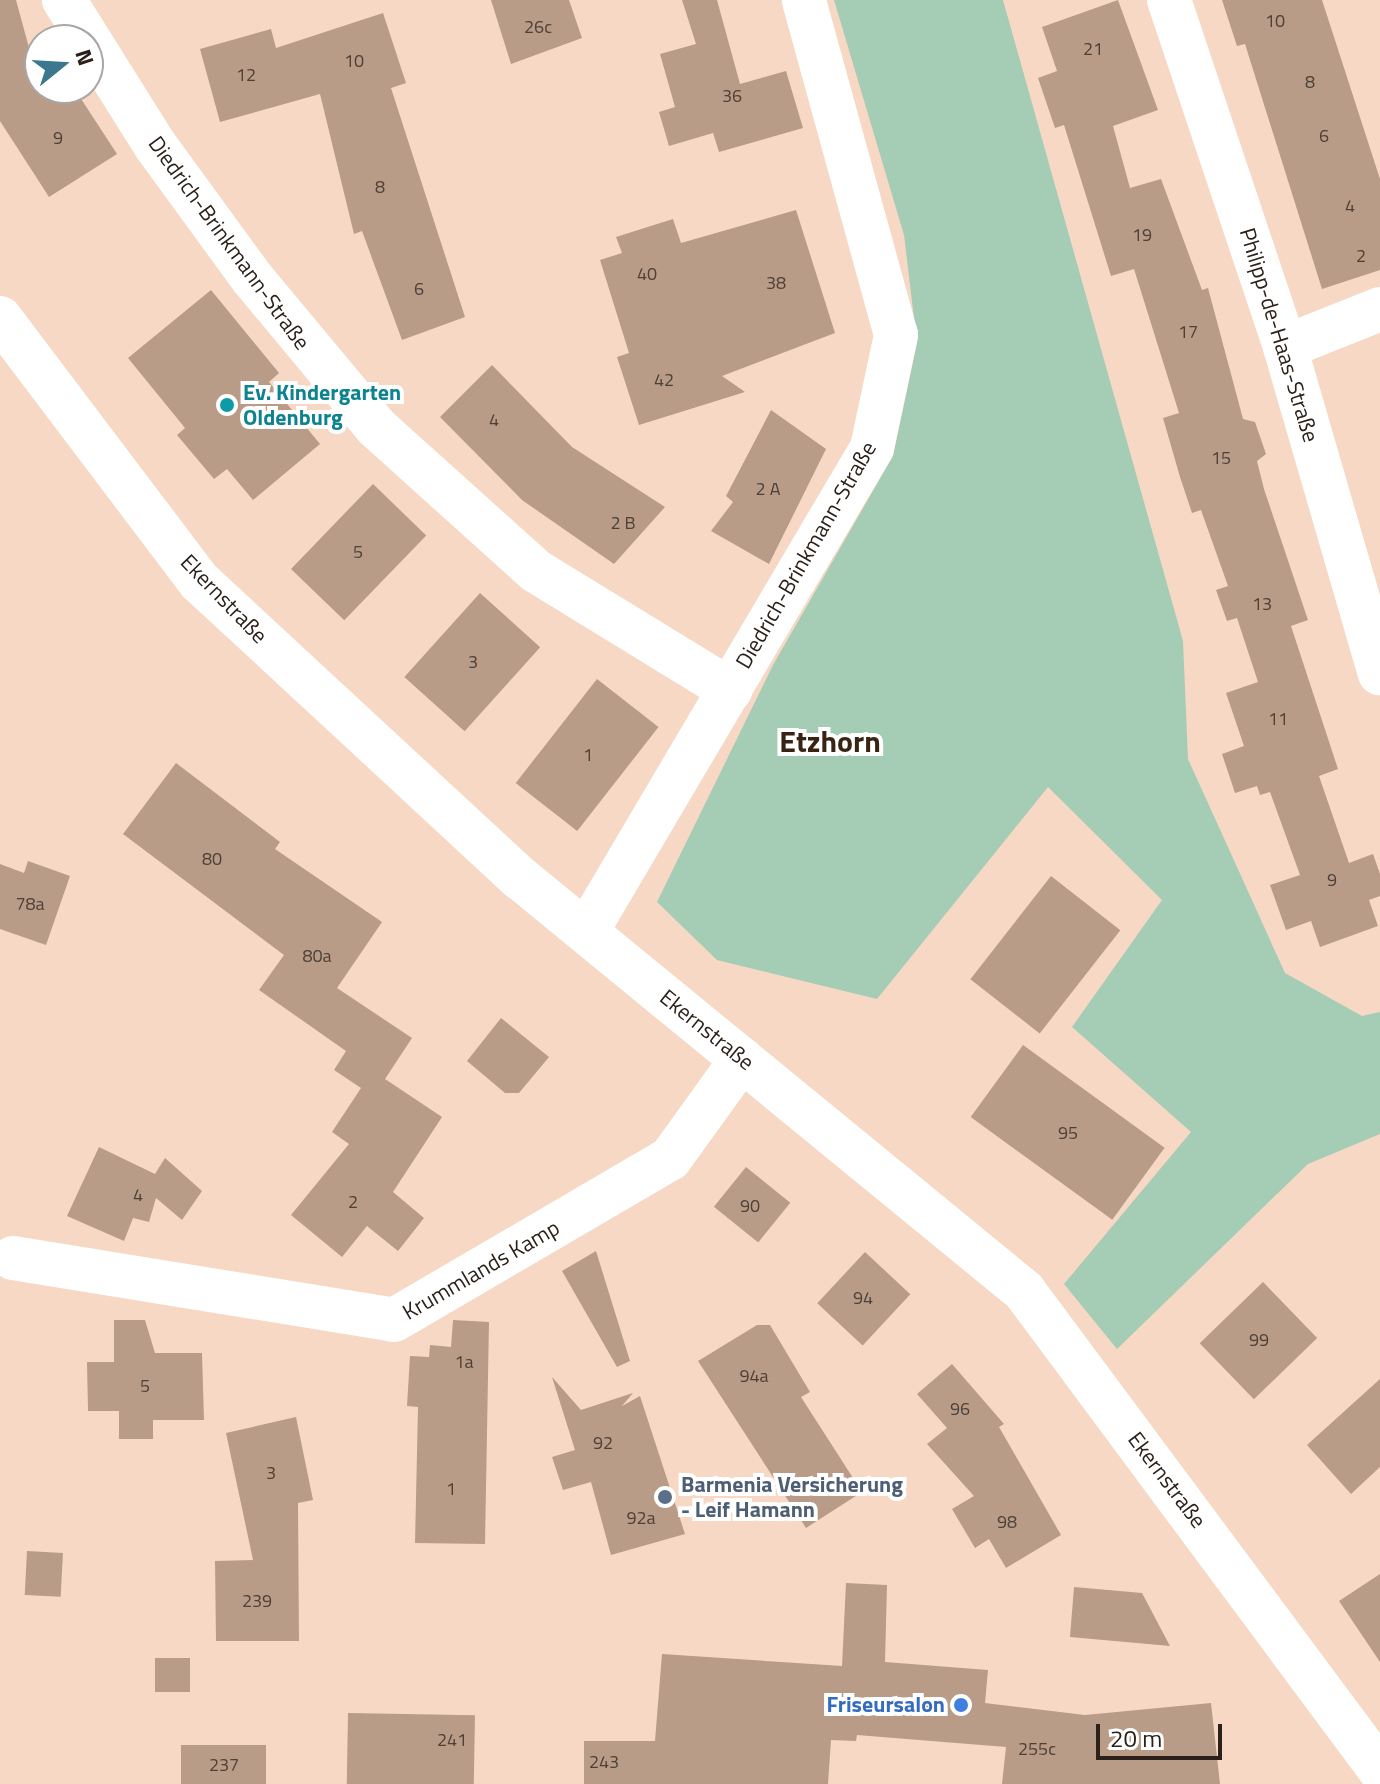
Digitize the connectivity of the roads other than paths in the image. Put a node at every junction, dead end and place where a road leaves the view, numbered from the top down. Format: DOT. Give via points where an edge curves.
graph roads {
  1 [pos="64,0"];
  2 [pos="804,0"];
  3 [pos="1169,0"];
  4 [pos="1380,309"];
  5 [pos="0,318"];
  6 [pos="1285,347"];
  7 [pos="1380,673"];
  8 [pos="730,690"];
  9 [pos="588,929"];
  10 [pos="742,1059"];
  11 [pos="13,1258"];
  12 [pos="1380,1770"];
  1 -- 8 [label="street, Diedrich-Brinkmann-Straße" via="155,145 252,278 376,427 536,571"];
  2 -- 8 [label="street, Diedrich-Brinkmann-Straße" via="896,335 872,448"];
  3 -- 6 [label="street, Philipp-de-Haas-Straße"];
  4 -- 6 [label="street"];
  5 -- 9 [label="street, Ekernstraße" via="200,582 520,878"];
  6 -- 7 [label="street, Philipp-de-Haas-Straße"];
  8 -- 9 [label="street, Diedrich-Brinkmann-Straße"];
  9 -- 10 [label="street, Ekernstraße"];
  10 -- 11 [label="street, Krummlands Kamp" via="670,1159 394,1320"];
  10 -- 12 [label="street, Ekernstraße" via="1024,1291"];
}
